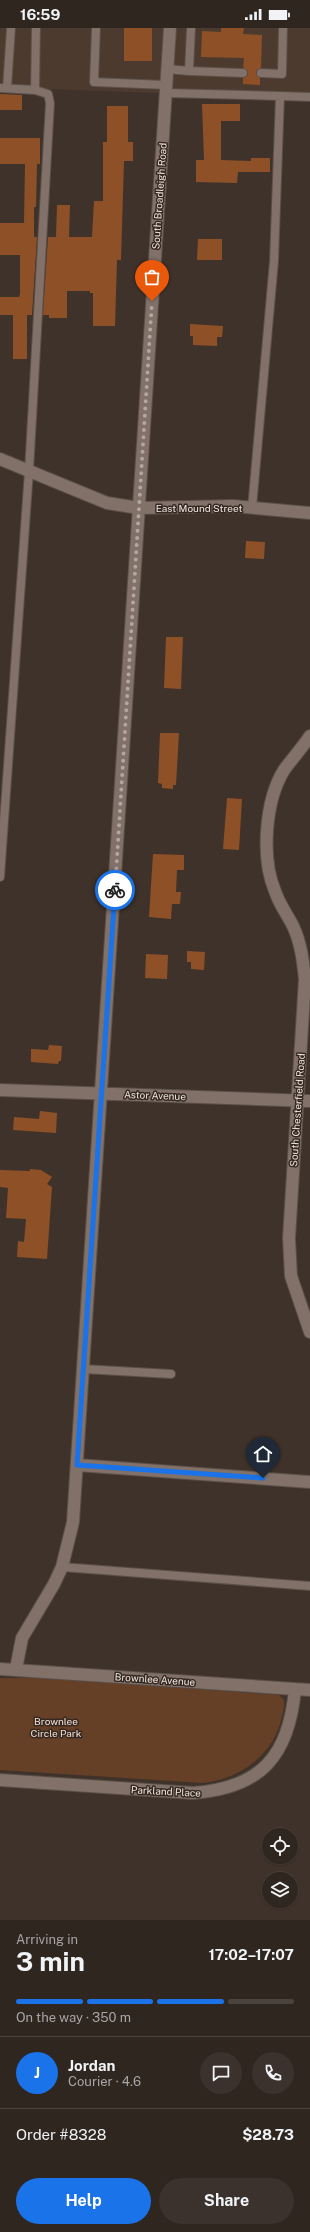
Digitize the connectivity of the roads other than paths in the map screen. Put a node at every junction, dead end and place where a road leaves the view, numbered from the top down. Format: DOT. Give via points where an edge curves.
graph roads {
  1 [pos="11,28"];
  2 [pos="36,28"];
  3 [pos="96,28"];
  4 [pos="170,28"];
  5 [pos="191,28"];
  6 [pos="283,28"];
  7 [pos="167,69"];
  8 [pos="189,71"];
  9 [pos="243,73"];
  10 [pos="261,73"];
  11 [pos="4,88"];
  12 [pos="166,89"];
  13 [pos="35,90"];
  14 [pos="280,96"];
  15 [pos="310,97"];
  16 [pos="0,459"];
  17 [pos="30,471"];
  18 [pos="139,508"];
  19 [pos="252,508"];
  20 [pos="310,513"];
  21 [pos="310,736"];
  22 [pos="0,877"];
  23 [pos="0,1090"];
  24 [pos="101,1094"];
  25 [pos="297,1101"];
  26 [pos="310,1101"];
  27 [pos="310,1332"];
  28 [pos="83,1369"];
  29 [pos="171,1374"];
  30 [pos="77,1465"];
  31 [pos="310,1475"];
  32 [pos="310,1482"];
  33 [pos="62,1567"];
  34 [pos="310,1586"];
  35 [pos="16,1669"];
  36 [pos="0,1670"];
  37 [pos="295,1689"];
  38 [pos="310,1690"];
  39 [pos="0,1780"];
  1 -- 11 [label="lane"];
  2 -- 13 [label="lane"];
  3 -- 12 [label="lane" via="94,82"];
  4 -- 7 [label="street, South Broadleigh Road"];
  5 -- 8 [label="lane"];
  6 -- 10 [label="lane" via="282,74"];
  7 -- 8 [label="lane"];
  7 -- 12 [label="street, South Broadleigh Road"];
  8 -- 9 [label="lane"];
  11 -- 13 [label="lane"];
  12 -- 14 [label="lane"];
  12 -- 18 [label="street, South Broadleigh Road"];
  13 -- 17 [label="lane" via="48,94 50,103"];
  14 -- 15 [label="lane"];
  14 -- 19 [label="lane" via="274,261"];
  16 -- 17 [label="street, East Mound Street"];
  17 -- 18 [label="street, East Mound Street" via="107,503"];
  17 -- 22 [label="lane"];
  18 -- 19 [label="street, East Mound Street"];
  18 -- 24 [label="street, South Broadleigh Road"];
  19 -- 20 [label="street, East Mound Street"];
  21 -- 25 [label="street, South Chesterfield Road" via="275,788 268,826 270,876 274,891 293,926 303,960"];
  23 -- 24 [label="street, Astor Avenue"];
  24 -- 25 [label="street, Astor Avenue"];
  24 -- 28 [label="street, South Broadleigh Road"];
  25 -- 26 [label="street, Astor Avenue"];
  25 -- 27 [label="street, South Chesterfield Road" via="289,1262 291,1276"];
  28 -- 29 [label="lane"];
  28 -- 30 [label="street, South Broadleigh Road"];
  30 -- 32 [label="street"];
  30 -- 33 [label="street, South Broadleigh Road" via="72,1522"];
  31 -- 32 [label="street"];
  33 -- 34 [label="lane"];
  33 -- 35 [label="street, South Broadleigh Road" via="22,1638"];
  35 -- 36 [label="street, Brownlee Avenue"];
  35 -- 37 [label="street, Brownlee Avenue"];
  37 -- 38 [label="street, Brownlee Avenue"];
  37 -- 39 [label="street, Parkland Place" via="294,1707 278,1752 261,1771 241,1784 218,1792 193,1793"];
}
